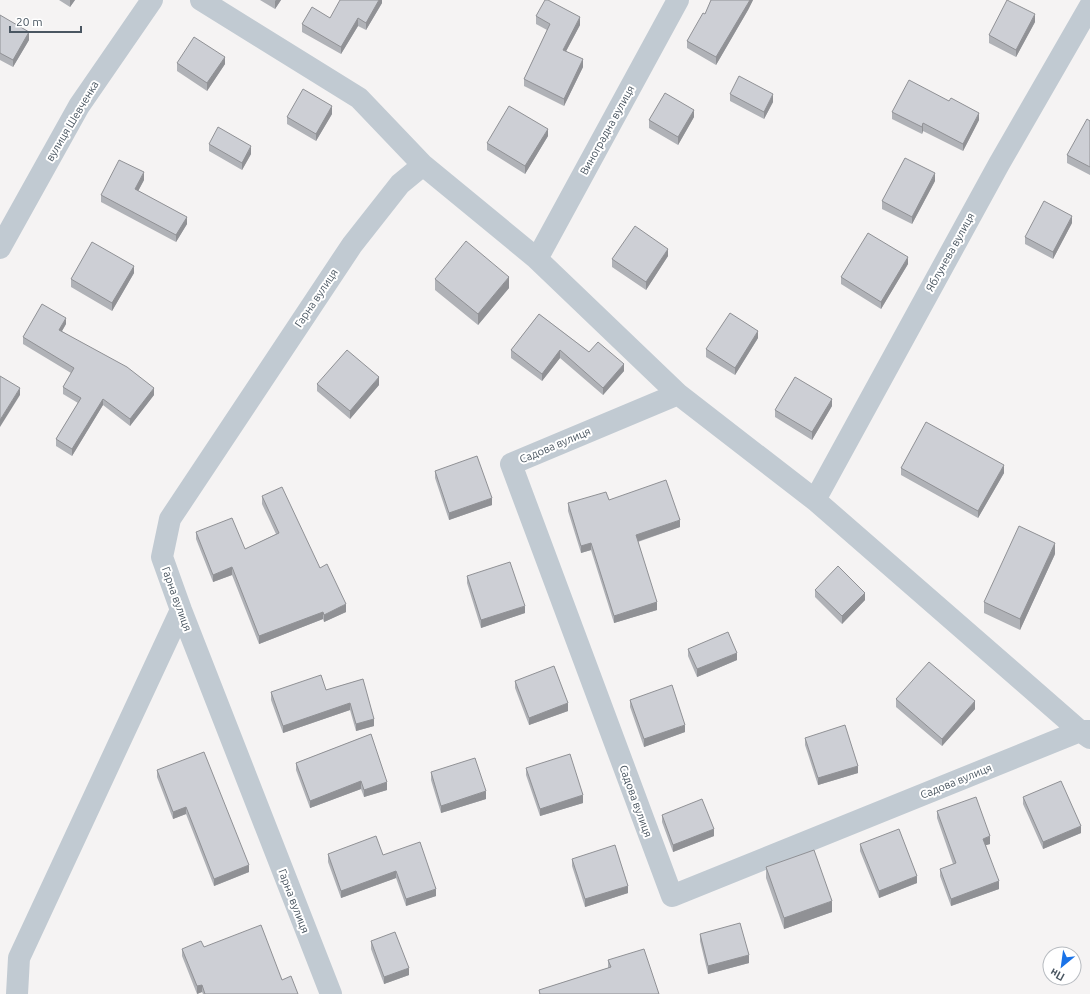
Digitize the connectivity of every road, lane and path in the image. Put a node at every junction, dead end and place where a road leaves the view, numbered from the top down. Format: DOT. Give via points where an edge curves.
graph roads {
  1 [pos="152,0"];
  2 [pos="201,0"];
  3 [pos="678,0"];
  4 [pos="1090,6"];
  5 [pos="423,165"];
  6 [pos="0,248"];
  7 [pos="537,259"];
  8 [pos="678,394"];
  9 [pos="815,500"];
  10 [pos="181,610"];
  11 [pos="1087,733"];
  12 [pos="17,994"];
  13 [pos="331,994"];
  1 -- 6 [label="street, вулиця Шевченка" via="79,106"];
  2 -- 5 [label="street" via="359,98"];
  3 -- 7 [label="street, Виноградна вулиця"];
  4 -- 9 [label="street, Яблунева вулиця" via="999,164"];
  5 -- 7 [label="street"];
  5 -- 10 [label="street, Гарна вулиця" via="400,184 352,245 170,519 162,557"];
  7 -- 8 [label="street"];
  8 -- 9 [label="street"];
  8 -- 11 [label="street, Садова вулиця" via="511,464 672,896"];
  9 -- 11 [label="street"];
  10 -- 12 [label="street" via="19,958"];
  10 -- 13 [label="street, Гарна вулиця"];
}
